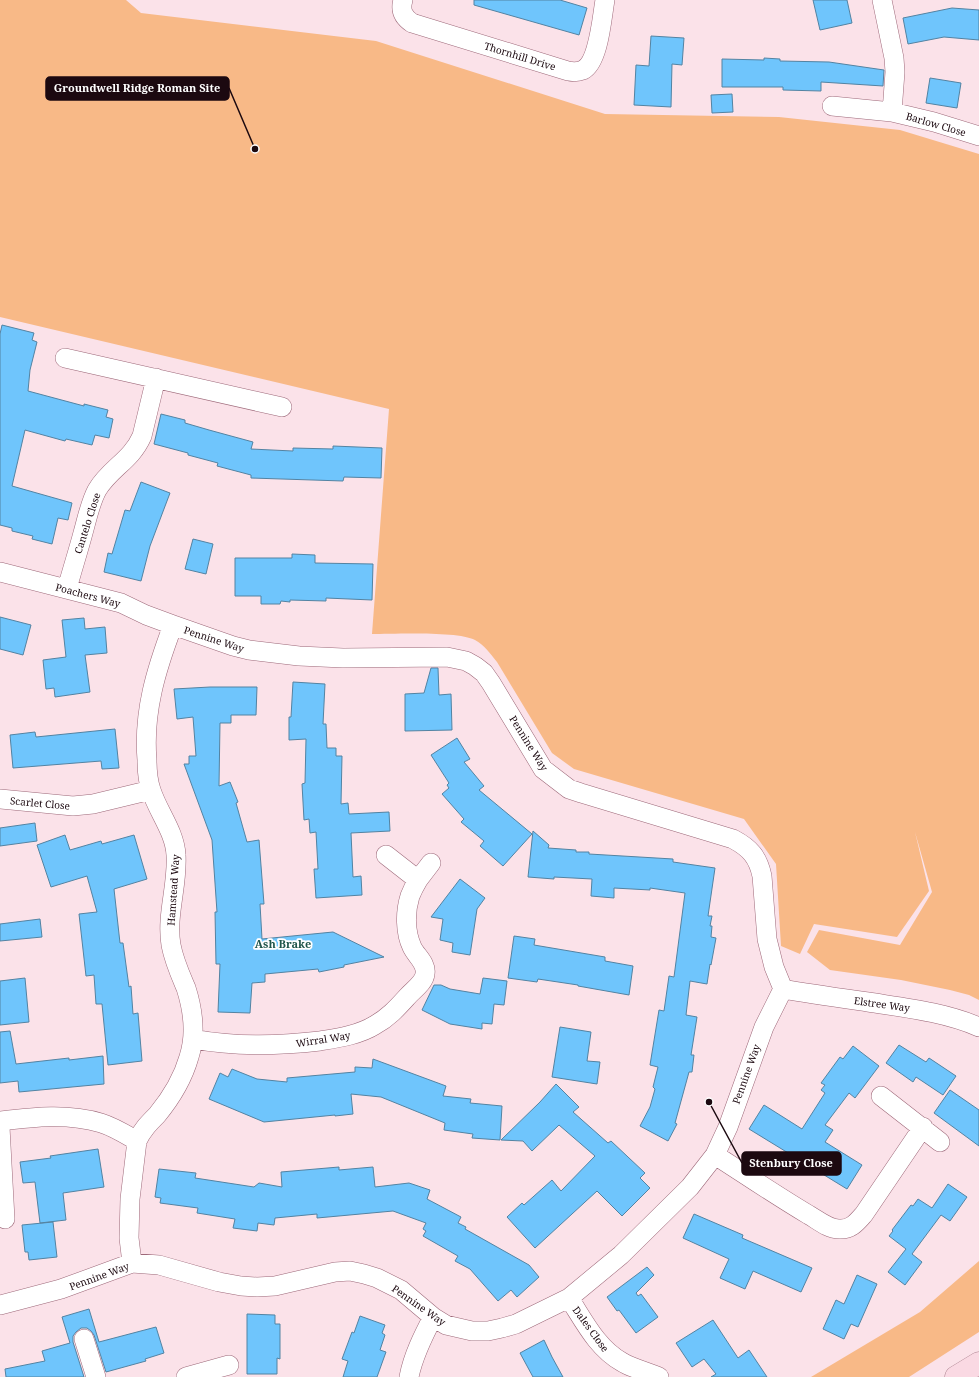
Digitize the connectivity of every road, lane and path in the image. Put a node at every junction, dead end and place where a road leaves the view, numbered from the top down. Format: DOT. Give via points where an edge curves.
graph roads {
  1 [pos="403,0"];
  2 [pos="605,0"];
  3 [pos="882,0"];
  4 [pos="832,106"];
  5 [pos="892,112"];
  6 [pos="979,136"];
  7 [pos="65,358"];
  8 [pos="156,378"];
  9 [pos="282,406"];
  10 [pos="0,572"];
  11 [pos="67,589"];
  12 [pos="173,625"];
  13 [pos="151,790"];
  14 [pos="0,799"];
  15 [pos="386,855"];
  16 [pos="431,862"];
  17 [pos="418,880"];
  18 [pos="783,989"];
  19 [pos="979,1027"];
  20 [pos="193,1039"];
  21 [pos="881,1096"];
  22 [pos="0,1121"];
  23 [pos="0,1127"];
  24 [pos="923,1127"];
  25 [pos="137,1141"];
  26 [pos="940,1142"];
  27 [pos="715,1155"];
  28 [pos="1,1174"];
  29 [pos="5,1219"];
  30 [pos="132,1263"];
  31 [pos="569,1298"];
  32 [pos="0,1305"];
  33 [pos="433,1317"];
  34 [pos="84,1339"];
  35 [pos="979,1363"];
  36 [pos="229,1365"];
  37 [pos="190,1376"];
  38 [pos="96,1377"];
  39 [pos="409,1377"];
  40 [pos="659,1377"];
  41 [pos="956,1377"];
  1 -- 2 [label="street, Thornhill Drive" via="402,12 412,23 577,72 584,70 589,64 597,46"];
  3 -- 5 [label="street, Barlow Close" via="896,72"];
  4 -- 5 [label="street, Barlow Close"];
  5 -- 6 [label="street, Barlow Close"];
  7 -- 8 [label="street"];
  8 -- 9 [label="street"];
  8 -- 11 [label="street, Cantelo Close" via="138,445 131,455 108,474 91,504"];
  10 -- 11 [label="street, Poachers Way"];
  11 -- 12 [label="street, Poachers Way" via="121,603"];
  12 -- 13 [label="street, Hamstead Way" via="152,688 146,722 146,756"];
  12 -- 18 [label="street, Pennine Way" via="234,646 267,653 343,658 447,657 466,661 475,666 491,683 543,769 561,784 581,793 733,839 751,851 761,872 767,939"];
  13 -- 14 [label="street, Scarlet Close" via="93,804 73,806"];
  13 -- 20 [label="street, Hamstead Way" via="172,837 176,853 171,945 190,1003"];
  15 -- 17 [label="street"];
  16 -- 17 [label="street, Wirral Way"];
  17 -- 20 [label="street, Wirral Way" via="410,897 407,930 413,948 426,971 418,987 393,1013 374,1026 341,1038 290,1044 246,1045"];
  18 -- 19 [label="street, Elstree Way" via="924,1011"];
  18 -- 27 [label="street, Pennine Way" via="764,1027 728,1128"];
  20 -- 25 [label="street, Hamstead Way" via="189,1057 176,1088 164,1106 140,1132"];
  21 -- 24 [label="street"];
  22 -- 25 [label="street" via="53,1116 73,1117 101,1123"];
  23 -- 28 [label="street"];
  24 -- 26 [label="street"];
  24 -- 27 [label="street" via="864,1214 846,1229 834,1229 825,1225"];
  25 -- 30 [label="street, Hamstead Way" via="128,1238"];
  27 -- 31 [label="street, Pennine Way" via="690,1187 651,1226"];
  28 -- 29 [label="street"];
  30 -- 32 [label="street, Pennine Way" via="61,1289"];
  30 -- 33 [label="street, Pennine Way" via="159,1265 219,1282 258,1287 350,1271 377,1278 401,1290"];
  31 -- 33 [label="street, Pennine Way" via="516,1324 488,1331 446,1325"];
  31 -- 40 [label="street, Dales Close" via="603,1348 623,1363"];
  33 -- 39 [label="street" via="419,1345"];
  34 -- 38 [label="street"];
  35 -- 41 [label="main road"];
  36 -- 37 [label="street"];
}
